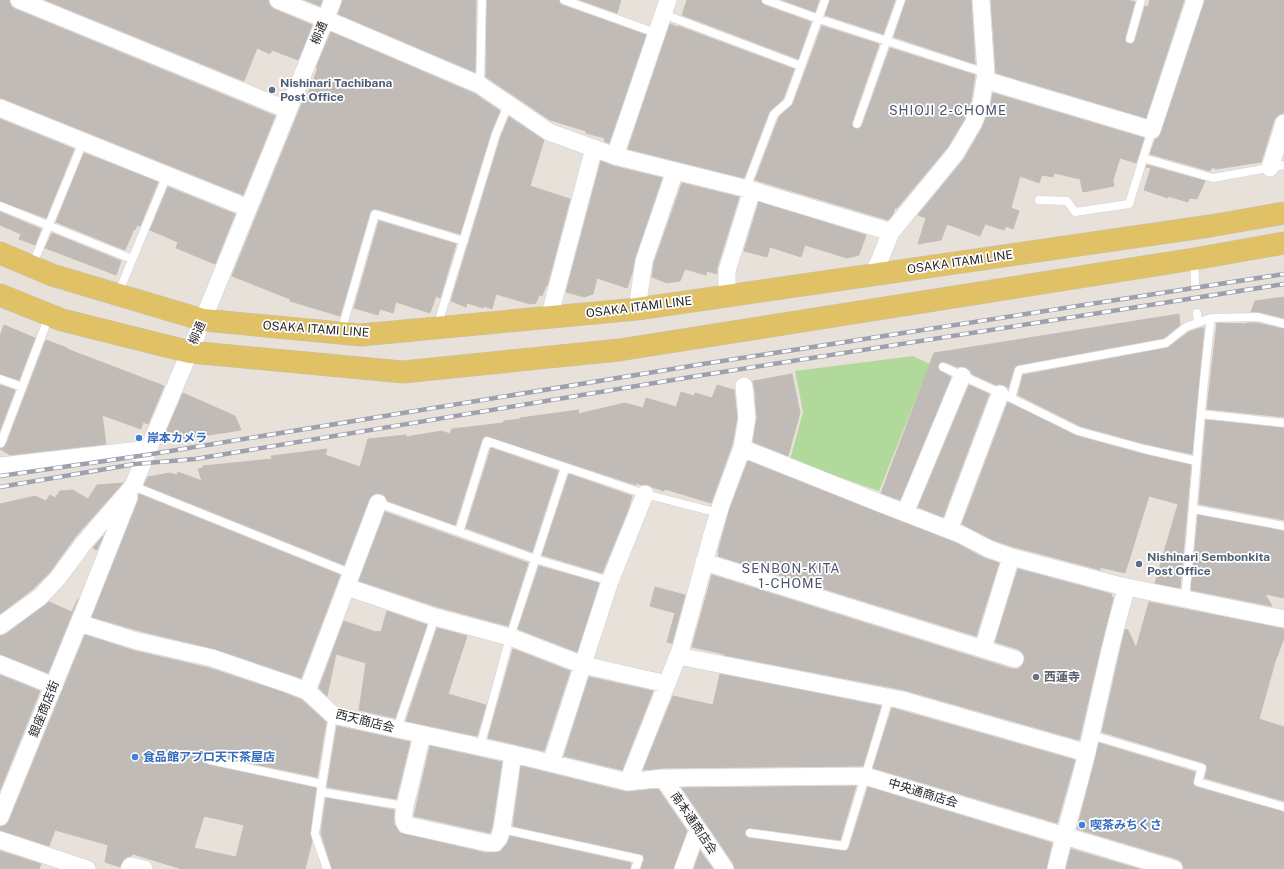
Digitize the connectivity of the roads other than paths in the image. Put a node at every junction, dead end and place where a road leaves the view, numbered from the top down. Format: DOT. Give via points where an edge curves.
graph roads {
  1 [pos="19,0"];
  2 [pos="278,0"];
  3 [pos="333,0"];
  4 [pos="482,0"];
  5 [pos="564,0"];
  6 [pos="766,0"];
  7 [pos="826,0"];
  8 [pos="901,0"];
  9 [pos="981,0"];
  10 [pos="1141,0"];
  11 [pos="1195,0"];
  12 [pos="665,7"];
  13 [pos="325,19"];
  14 [pos="819,19"];
  15 [pos="656,33"];
  16 [pos="1130,39"];
  17 [pos="887,41"];
  18 [pos="801,66"];
  19 [pos="986,77"];
  20 [pos="480,85"];
  21 [pos="508,104"];
  22 [pos="0,108"];
  23 [pos="288,110"];
  24 [pos="1284,123"];
  25 [pos="857,124"];
  26 [pos="1152,130"];
  27 [pos="83,142"];
  28 [pos="594,148"];
  29 [pos="615,156"];
  30 [pos="1143,158"];
  31 [pos="1277,166"];
  32 [pos="675,171"];
  33 [pos="167,175"];
  34 [pos="749,189"];
  35 [pos="1039,200"];
  36 [pos="0,206"];
  37 [pos="248,208"];
  38 [pos="1284,213"];
  39 [pos="48,226"];
  40 [pos="892,232"];
  41 [pos="464,241"];
  42 [pos="1284,243"];
  43 [pos="0,253"];
  44 [pos="132,259"];
  45 [pos="1194,259"];
  46 [pos="32,267"];
  47 [pos="872,275"];
  48 [pos="1195,284"];
  49 [pos="0,295"];
  50 [pos="117,295"];
  51 [pos="727,296"];
  52 [pos="637,309"];
  53 [pos="1197,312"];
  54 [pos="49,315"];
  55 [pos="549,318"];
  56 [pos="1211,318"];
  57 [pos="203,320"];
  58 [pos="1198,323"];
  59 [pos="1284,324"];
  60 [pos="437,328"];
  61 [pos="341,333"];
  62 [pos="190,352"];
  63 [pos="943,367"];
  64 [pos="962,376"];
  65 [pos="0,379"];
  66 [pos="744,386"];
  67 [pos="22,387"];
  68 [pos="1005,396"];
  69 [pos="1201,414"];
  70 [pos="1284,423"];
  71 [pos="2,443"];
  72 [pos="742,448"];
  73 [pos="149,449"];
  74 [pos="1196,461"];
  75 [pos="0,466"];
  76 [pos="565,468"];
  77 [pos="133,486"];
  78 [pos="645,494"];
  79 [pos="378,503"];
  80 [pos="1193,509"];
  81 [pos="719,513"];
  82 [pos="905,513"];
  83 [pos="1284,526"];
  84 [pos="949,530"];
  85 [pos="459,532"];
  86 [pos="1011,556"];
  87 [pos="535,559"];
  88 [pos="704,562"];
  89 [pos="349,580"];
  90 [pos="610,581"];
  91 [pos="1127,587"];
  92 [pos="1184,599"];
  93 [pos="435,617"];
  94 [pos="1284,619"];
  95 [pos="79,623"];
  96 [pos="0,626"];
  97 [pos="510,637"];
  98 [pos="983,649"];
  99 [pos="678,656"];
  100 [pos="1015,659"];
  101 [pos="0,664"];
  102 [pos="583,665"];
  103 [pos="667,684"];
  104 [pos="54,686"];
  105 [pos="307,691"];
  106 [pos="889,698"];
  107 [pos="333,715"];
  108 [pos="398,729"];
  109 [pos="422,735"];
  110 [pos="1091,735"];
  111 [pos="480,747"];
  112 [pos="1087,753"];
  113 [pos="513,754"];
  114 [pos="210,760"];
  115 [pos="551,763"];
  116 [pos="865,776"];
  117 [pos="663,778"];
  118 [pos="628,782"];
  119 [pos="321,788"];
  120 [pos="405,806"];
  121 [pos="1284,806"];
  122 [pos="0,817"];
  123 [pos="502,829"];
  124 [pos="698,829"];
  125 [pos="750,833"];
  126 [pos="1063,836"];
  127 [pos="0,840"];
  128 [pos="60,865"];
  129 [pos="87,869"];
  130 [pos="129,869"];
  131 [pos="144,869"];
  132 [pos="327,869"];
  133 [pos="635,869"];
  134 [pos="683,869"];
  135 [pos="726,869"];
  136 [pos="1056,869"];
  137 [pos="1174,869"];
  1 -- 23 [label="street"];
  2 -- 13 [label="street"];
  3 -- 13 [label="street, 柳通"];
  4 -- 20 [label="lane"];
  5 -- 15 [label="lane"];
  6 -- 14 [label="lane"];
  7 -- 14 [label="lane"];
  8 -- 17 [label="lane"];
  9 -- 19 [label="street"];
  10 -- 16 [label="lane"];
  11 -- 26 [label="street"];
  12 -- 15 [label="street"];
  12 -- 18 [label="lane"];
  13 -- 20 [label="street"];
  13 -- 23 [label="street, 柳通"];
  14 -- 17 [label="lane"];
  14 -- 18 [label="lane"];
  15 -- 29 [label="street"];
  17 -- 19 [label="lane"];
  17 -- 25 [label="lane"];
  18 -- 34 [label="lane" via="788,102 774,114"];
  19 -- 26 [label="street"];
  19 -- 40 [label="street" via="981,104 973,124 955,154"];
  20 -- 21 [label="street"];
  21 -- 28 [label="street" via="548,132"];
  21 -- 41 [label="lane" via="496,134"];
  22 -- 27 [label="street"];
  23 -- 37 [label="street, 柳通"];
  24 -- 31 [label="street"];
  26 -- 30 [label="lane"];
  27 -- 33 [label="street"];
  27 -- 39 [label="lane"];
  28 -- 29 [label="street"];
  28 -- 55 [label="street"];
  29 -- 32 [label="street"];
  30 -- 31 [label="lane" via="1213,178"];
  30 -- 35 [label="lane" via="1129,204 1075,212 1067,201"];
  32 -- 34 [label="street"];
  32 -- 52 [label="street" via="644,262"];
  33 -- 37 [label="street"];
  33 -- 44 [label="lane"];
  34 -- 40 [label="street"];
  34 -- 51 [label="street" via="727,272"];
  36 -- 39 [label="lane"];
  37 -- 57 [label="street, 柳通"];
  38 -- 47 [label="main road, OSAKA ITAMI LINE"];
  39 -- 44 [label="lane"];
  39 -- 46 [label="lane"];
  40 -- 47 [label="street"];
  41 -- 60 [label="lane"];
  41 -- 61 [label="lane" via="375,214"];
  42 -- 45 [label="main road"];
  43 -- 46 [label="main road, OSAKA ITAMI LINE"];
  44 -- 50 [label="lane"];
  45 -- 48 [label="lane"];
  45 -- 62 [label="main road" via="619,350 403,372"];
  46 -- 50 [label="main road, OSAKA ITAMI LINE"];
  47 -- 51 [label="main road, OSAKA ITAMI LINE"];
  49 -- 54 [label="main road"];
  50 -- 57 [label="main road, OSAKA ITAMI LINE"];
  51 -- 52 [label="main road, OSAKA ITAMI LINE"];
  52 -- 55 [label="main road, OSAKA ITAMI LINE"];
  53 -- 58 [label="lane"];
  54 -- 62 [label="main road"];
  54 -- 67 [label="lane"];
  55 -- 60 [label="main road, OSAKA ITAMI LINE"];
  56 -- 58 [label="lane"];
  56 -- 59 [label="lane" via="1258,317"];
  56 -- 69 [label="lane"];
  57 -- 61 [label="main road, OSAKA ITAMI LINE"];
  57 -- 62 [label="street, 柳通"];
  58 -- 68 [label="lane" via="1186,327 1166,343 1019,370"];
  60 -- 61 [label="main road, OSAKA ITAMI LINE" via="361,335"];
  62 -- 73 [label="street, 柳通"];
  63 -- 64 [label="lane"];
  64 -- 68 [label="lane"];
  64 -- 82 [label="street"];
  65 -- 67 [label="lane"];
  66 -- 72 [label="street" via="746,418"];
  67 -- 71 [label="lane"];
  68 -- 74 [label="lane" via="1078,431 1144,450"];
  68 -- 84 [label="street"];
  69 -- 70 [label="lane"];
  69 -- 74 [label="lane"];
  72 -- 81 [label="street"];
  72 -- 82 [label="street"];
  73 -- 75 [label="street"];
  73 -- 77 [label="street, 柳通"];
  74 -- 80 [label="lane"];
  76 -- 78 [label="lane"];
  76 -- 85 [label="lane" via="488,441"];
  76 -- 87 [label="lane"];
  77 -- 89 [label="lane"];
  77 -- 95 [label="street, 銀座商店街"];
  77 -- 96 [label="street, 柳通" via="40,597"];
  78 -- 81 [label="lane"];
  78 -- 90 [label="street"];
  79 -- 85 [label="lane"];
  79 -- 89 [label="street"];
  80 -- 83 [label="lane"];
  80 -- 92 [label="lane"];
  81 -- 88 [label="street"];
  82 -- 84 [label="street"];
  84 -- 86 [label="street" via="989,549"];
  85 -- 87 [label="lane"];
  86 -- 91 [label="street"];
  86 -- 98 [label="street"];
  87 -- 90 [label="lane"];
  87 -- 97 [label="lane"];
  88 -- 98 [label="street"];
  88 -- 99 [label="street"];
  89 -- 93 [label="street"];
  89 -- 105 [label="street"];
  90 -- 102 [label="street"];
  91 -- 92 [label="street"];
  91 -- 110 [label="street" via="1118,615"];
  92 -- 94 [label="street"];
  93 -- 97 [label="street"];
  93 -- 108 [label="lane"];
  95 -- 104 [label="street, 銀座商店街"];
  95 -- 105 [label="street, 西天商店会" via="137,641 212,658"];
  97 -- 102 [label="street"];
  97 -- 111 [label="lane"];
  98 -- 100 [label="street"];
  99 -- 103 [label="street"];
  99 -- 106 [label="street"];
  101 -- 104 [label="street"];
  102 -- 103 [label="street"];
  102 -- 115 [label="street"];
  103 -- 118 [label="street"];
  104 -- 122 [label="street, 銀座商店街"];
  105 -- 107 [label="street, 西天商店会"];
  106 -- 112 [label="street"];
  106 -- 116 [label="lane"];
  107 -- 108 [label="street, 西天商店会"];
  107 -- 119 [label="lane"];
  108 -- 109 [label="street, 西天商店会"];
  109 -- 111 [label="street, 西天商店会"];
  109 -- 120 [label="street"];
  110 -- 112 [label="street"];
  110 -- 121 [label="lane" via="1202,768 1198,782"];
  111 -- 113 [label="street, 西天商店会"];
  112 -- 126 [label="street"];
  113 -- 115 [label="street, 西天商店会"];
  113 -- 123 [label="street"];
  114 -- 119 [label="lane"];
  115 -- 118 [label="street, 西天商店会"];
  116 -- 117 [label="street, 中央通商店会"];
  116 -- 125 [label="lane" via="844,846"];
  116 -- 126 [label="street, 中央通商店会"];
  117 -- 118 [label="street, 西天商店会"];
  117 -- 124 [label="street, 南本通商店会"];
  119 -- 120 [label="lane"];
  119 -- 132 [label="lane" via="315,834"];
  120 -- 123 [label="street" via="406,825 488,843 495,843"];
  123 -- 133 [label="lane" via="639,859"];
  124 -- 134 [label="street"];
  124 -- 135 [label="street, 南本通商店会"];
  126 -- 136 [label="street"];
  126 -- 137 [label="street, 中央通商店会"];
  127 -- 128 [label="street"];
  128 -- 129 [label="street"];
  130 -- 131 [label="street" via="131,866"];
}
